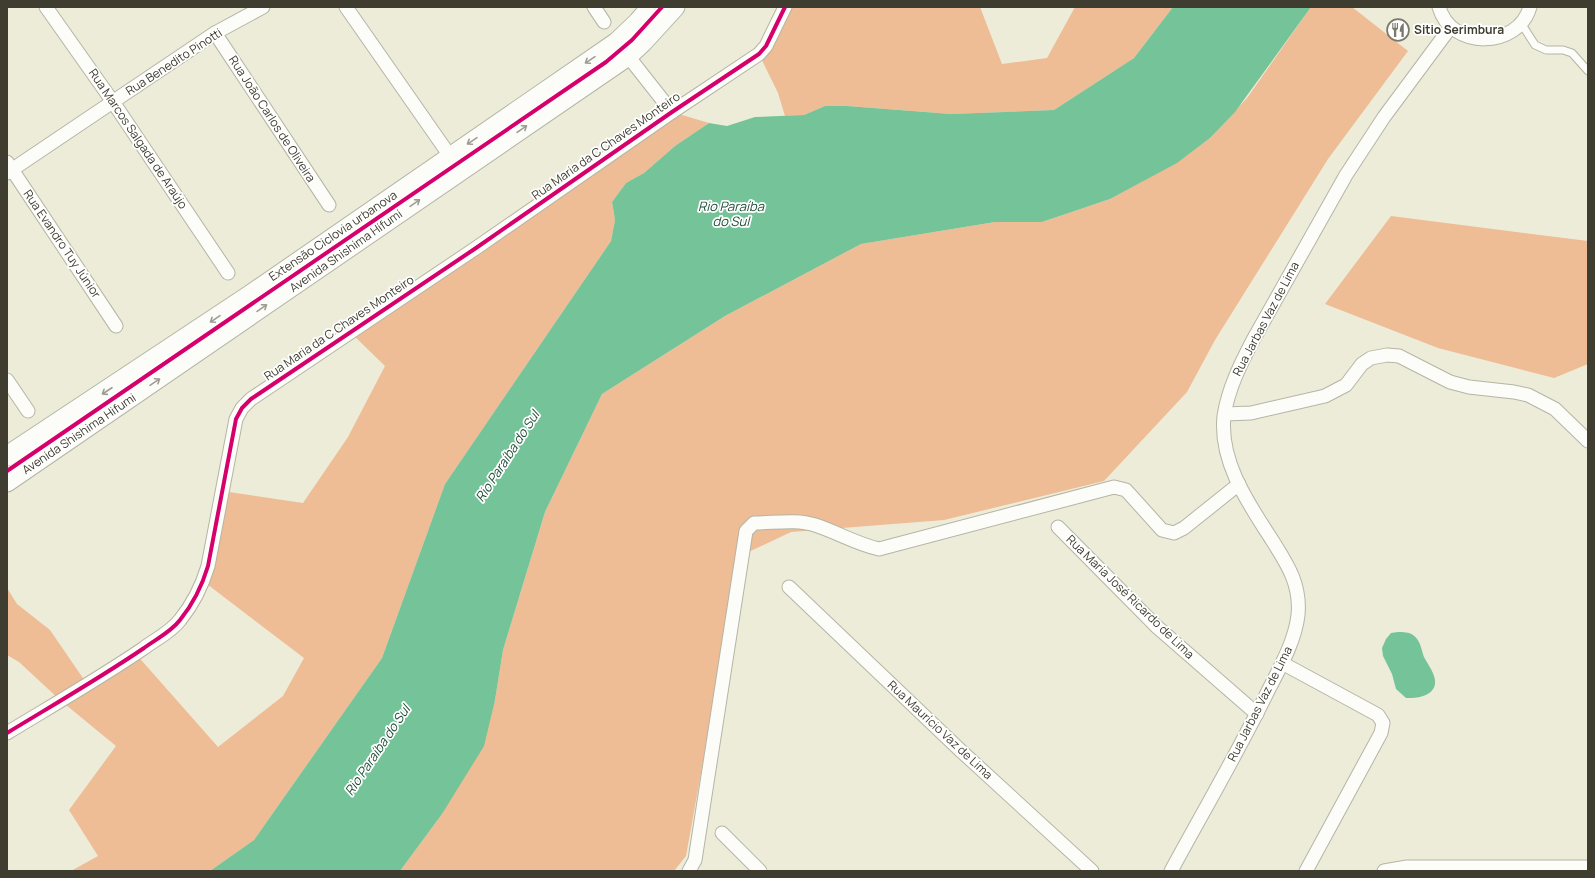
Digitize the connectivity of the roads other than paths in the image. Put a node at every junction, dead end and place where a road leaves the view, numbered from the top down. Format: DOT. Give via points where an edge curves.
graph roads {
  1 [pos="46,7"];
  2 [pos="263,7"];
  3 [pos="346,7"];
  4 [pos="594,7"];
  5 [pos="651,7"];
  6 [pos="675,7"];
  7 [pos="785,7"];
  8 [pos="1439,7"];
  9 [pos="1530,7"];
  10 [pos="604,22"];
  11 [pos="1521,24"];
  12 [pos="1450,28"];
  13 [pos="215,33"];
  14 [pos="622,49"];
  15 [pos="1588,71"];
  16 [pos="113,102"];
  17 [pos="672,112"];
  18 [pos="450,156"];
  19 [pos="9,168"];
  20 [pos="329,205"];
  21 [pos="228,273"];
  22 [pos="116,326"];
  23 [pos="7,380"];
  24 [pos="28,412"];
  25 [pos="1224,414"];
  26 [pos="1588,441"];
  27 [pos="7,456"];
  28 [pos="7,482"];
  29 [pos="1239,484"];
  30 [pos="1058,527"];
  31 [pos="789,587"];
  32 [pos="1282,663"];
  33 [pos="1257,714"];
  34 [pos="7,733"];
  35 [pos="722,833"];
  36 [pos="1588,867"];
  37 [pos="689,871"];
  38 [pos="760,871"];
  39 [pos="1092,871"];
  40 [pos="1171,871"];
  41 [pos="1306,871"];
  42 [pos="1384,871"];
  1 -- 16 [label="street, Rua Marcos Salgada de Araújo"];
  2 -- 13 [label="street, Rua Benedito Pinotti"];
  3 -- 18 [label="street"];
  4 -- 10 [label="street"];
  5 -- 14 [label="street, Avenida Shishima Hifumi" via="638,22"];
  6 -- 14 [label="street, Avenida Shishima Hifumi" via="644,42"];
  7 -- 17 [label="street, Rua Maria da C Chaves Monteiro" via="766,46 759,54"];
  8 -- 12 [label="street"];
  9 -- 11 [label="street"];
  11 -- 12 [label="street" via="1504,35 1486,39 1467,36"];
  11 -- 15 [label="lane" via="1535,45 1546,50 1572,53"];
  12 -- 25 [label="street, Rua Jarbas Vaz de Lima" via="1384,117 1346,175 1241,363"];
  13 -- 16 [label="street, Rua Benedito Pinotti"];
  13 -- 20 [label="street, Rua João Carlos de Oliveira"];
  14 -- 17 [label="street"];
  14 -- 18 [label="street, Avenida Shishima Hifumi, one-way"];
  28 -- 14 [label="street, Avenida Shishima Hifumi, one-way"];
  16 -- 19 [label="street, Rua Benedito Pinotti"];
  16 -- 21 [label="street, Rua Marcos Salgada de Araújo"];
  17 -- 34 [label="street, Rua Maria da C Chaves Monteiro" via="251,399 236,418 208,566 192,604 180,621 113,668"];
  18 -- 27 [label="street, Avenida Shishima Hifumi, one-way" via="187,338"];
  19 -- 22 [label="street, Rua Evandro Tuy Júnior"];
  23 -- 24 [label="street"];
  25 -- 26 [label="street" via="1250,413 1325,396 1346,385 1362,364 1371,358 1388,354 1399,356 1450,382 1528,395 1555,409"];
  25 -- 29 [label="street, Rua Jarbas Vaz de Lima" via="1224,438 1231,467"];
  29 -- 32 [label="street, Rua Jarbas Vaz de Lima" via="1294,578 1298,595 1298,615 1294,634"];
  29 -- 37 [label="street" via="1184,528 1174,533 1162,530 1126,490 1114,487 879,549 862,545 815,525 798,522 754,523 746,531 694,860"];
  30 -- 33 [label="street, Rua Maria José Ricardo de Lima" via="1156,626"];
  31 -- 39 [label="street, Rua Maurício Vaz de Lima"];
  32 -- 33 [label="street, Rua Jarbas Vaz de Lima"];
  32 -- 41 [label="street" via="1378,715 1383,723 1382,733"];
  33 -- 40 [label="street, Rua Jarbas Vaz de Lima"];
  35 -- 38 [label="street"];
  36 -- 42 [label="street" via="1408,867"];
}
